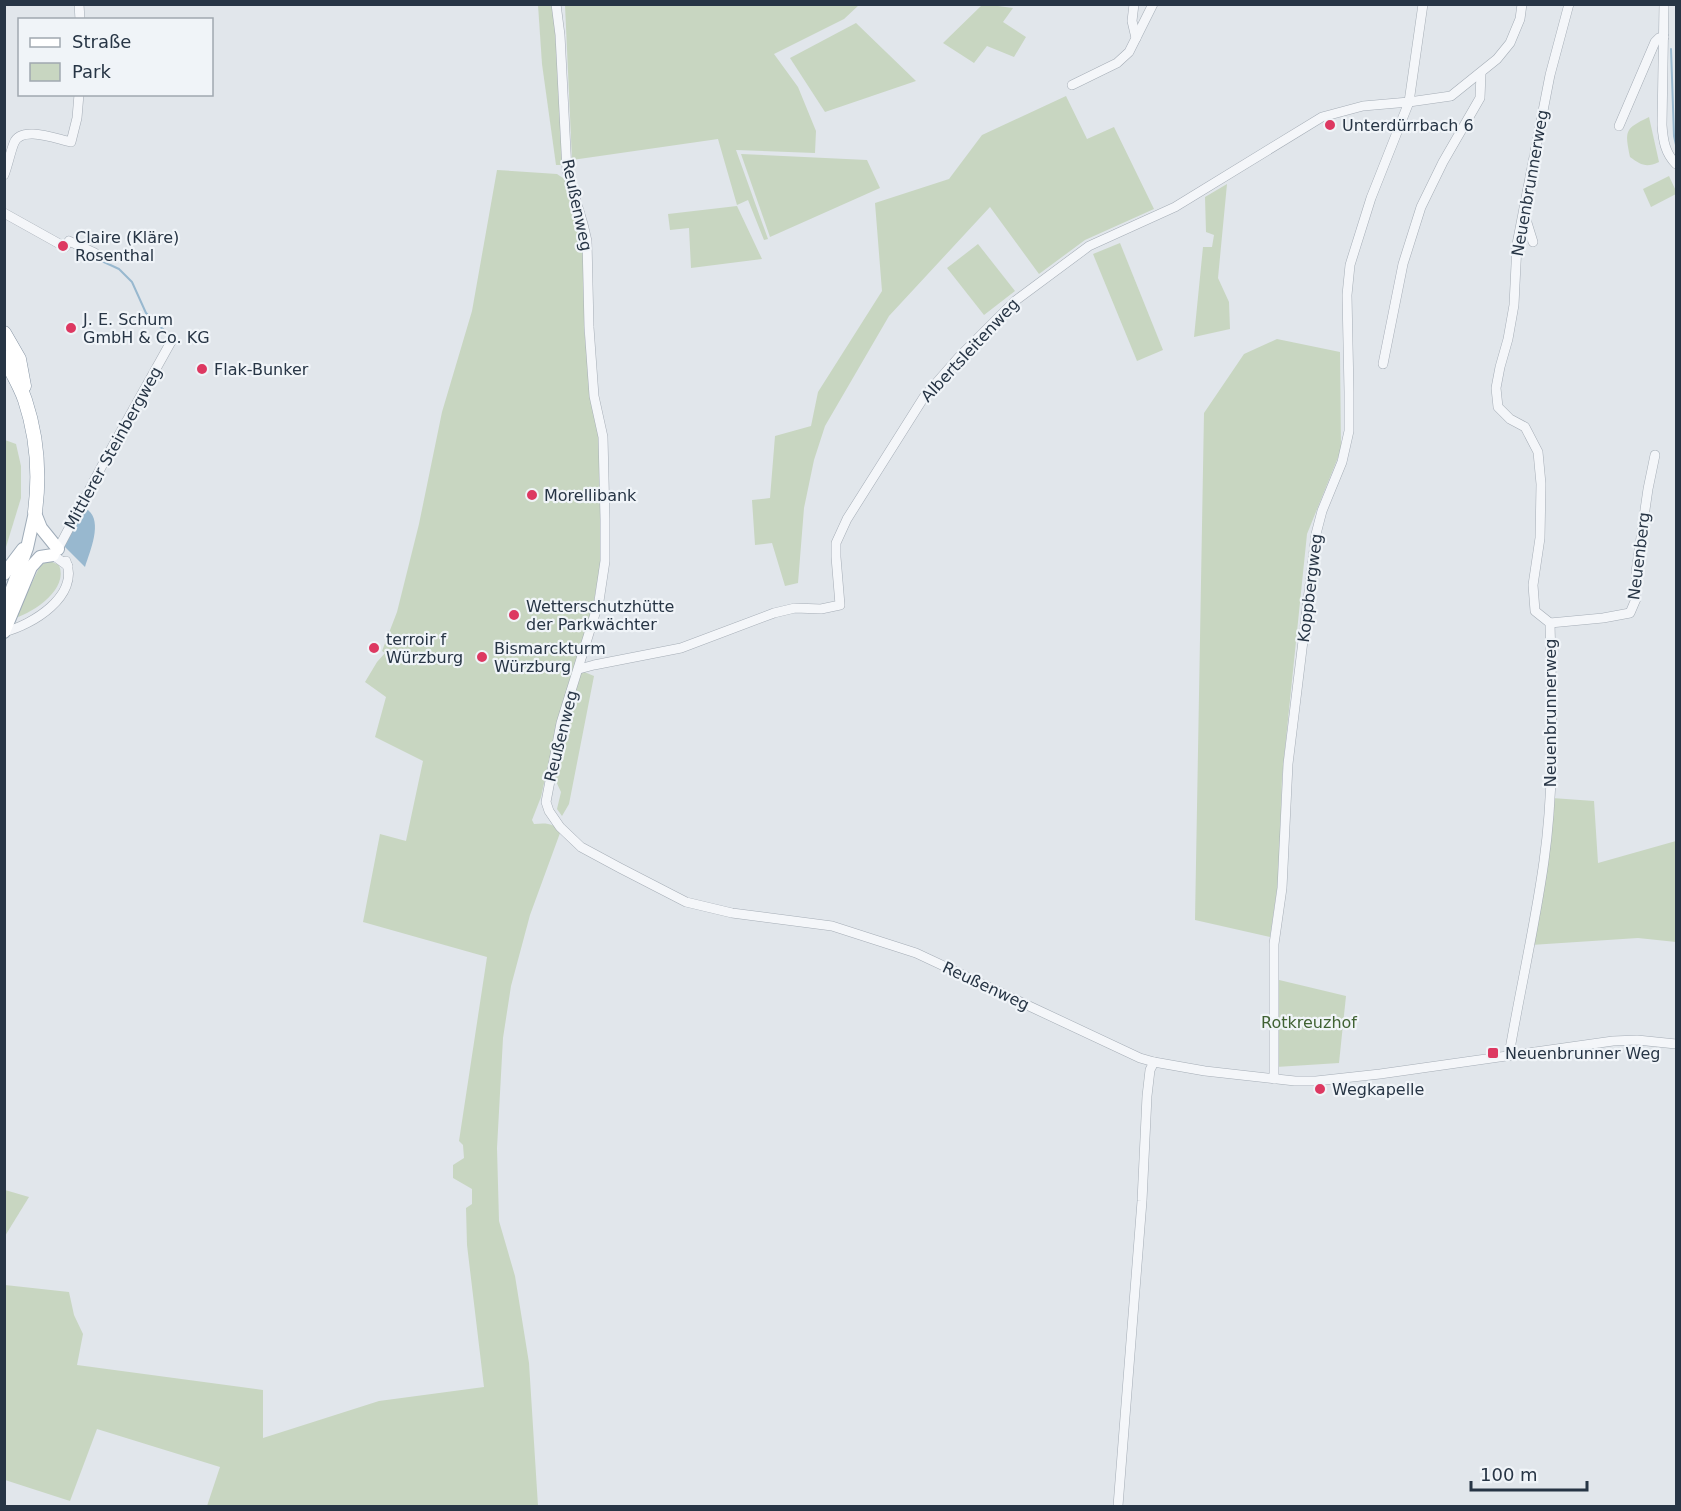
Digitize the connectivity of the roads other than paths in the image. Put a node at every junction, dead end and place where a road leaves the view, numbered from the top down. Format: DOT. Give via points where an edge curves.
graph roads {
  1 [pos="556,4"];
  2 [pos="1134,4"];
  3 [pos="1153,4"];
  4 [pos="1424,4"];
  5 [pos="1522,4"];
  6 [pos="1569,4"];
  7 [pos="1664,4"];
  8 [pos="1664,37"];
  9 [pos="1136,38"];
  10 [pos="1481,73"];
  11 [pos="1072,85"];
  12 [pos="79,96"];
  13 [pos="1409,102"];
  14 [pos="1619,126"];
  15 [pos="1677,164"];
  16 [pos="4,176"];
  17 [pos="1523,211"];
  18 [pos="4,213"];
  19 [pos="1533,242"];
  20 [pos="95,253"];
  21 [pos="4,333"];
  22 [pos="172,340"];
  23 [pos="5,357"];
  24 [pos="1383,364"];
  25 [pos="24,397"];
  26 [pos="1655,455"];
  27 [pos="35,512"];
  28 [pos="30,534"];
  29 [pos="56,552"];
  30 [pos="4,574"];
  31 [pos="4,610"];
  32 [pos="1550,623"];
  33 [pos="6,628"];
  34 [pos="579,669"];
  35 [pos="1677,1044"];
  36 [pos="1509,1055"];
  37 [pos="1154,1062"];
  38 [pos="1274,1079"];
  39 [pos="1118,1506"];
  1 -- 34 [label="street, Reußenweg" via="567,171 587,241 594,396 603,437 605,484 605,561 599,601"];
  2 -- 9 [label="street"];
  3 -- 9 [label="street"];
  4 -- 13 [label="street, Koppbergweg"];
  5 -- 10 [label="street, Albertsleitenweg" via="1510,43"];
  6 -- 17 [label="street, Neuenbrunnerweg" via="1550,75"];
  7 -- 8 [label="street"];
  8 -- 14 [label="street" via="1655,42"];
  8 -- 15 [label="street" via="1662,125 1664,144"];
  9 -- 11 [label="street" via="1117,63"];
  10 -- 13 [label="street, Albertsleitenweg" via="1451,96"];
  10 -- 24 [label="street" via="1480,98 1421,207 1403,264"];
  12 -- 16 [label="street" via="71,142 36,134 19,136"];
  13 -- 34 [label="street, Albertsleitenweg" via="1363,106 1322,117 1175,207 1089,246 1015,301 924,397 847,519 836,543 840,604 774,613 681,648"];
  13 -- 38 [label="street, Koppbergweg" via="1371,198 1350,265 1348,431 1342,462 1316,534 1288,764 1282,888 1274,944"];
  17 -- 19 [label="street"];
  17 -- 32 [label="street, Neuenbrunnerweg" via="1514,305 1496,388 1498,407 1525,427 1538,452 1540,538 1533,585 1535,611"];
  18 -- 20 [label="street" via="67,244"];
  21 -- 25 [label="highway" via="19,359"];
  22 -- 29 [label="street, Mittlerer Steinbergweg"];
  23 -- 25 [label="highway"];
  25 -- 27 [label="highway" via="37,455"];
  26 -- 32 [label="street, Neuenberg" via="1636,572 1636,598 1630,613"];
  27 -- 28 [label="main road"];
  27 -- 29 [label="main road"];
  28 -- 30 [label="main road"];
  28 -- 31 [label="main road"];
  29 -- 33 [label="main road" via="40,557 31,567"];
  29 -- 33 [label="street" via="68,566 64,590 42,615 28,624"];
  32 -- 36 [label="street, Neuenbrunnerweg" via="1551,792"];
  34 -- 37 [label="street, Reußenweg" via="561,723 546,801 560,826 581,847 686,902 732,913 832,926 916,953"];
  35 -- 36 [label="street" via="1613,1041"];
  36 -- 38 [label="street" via="1326,1080"];
  37 -- 38 [label="street"];
  37 -- 39 [label="street" via="1147,1096"];
}
